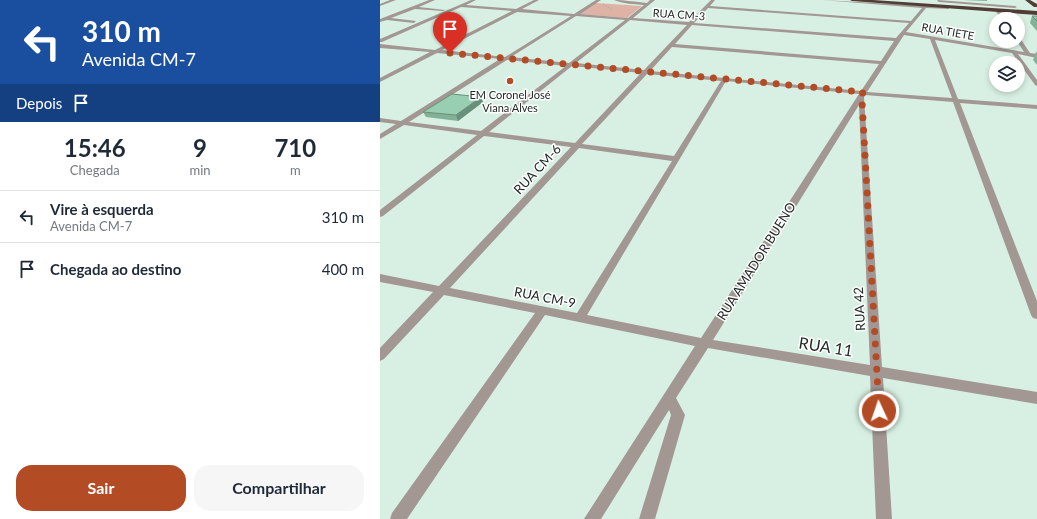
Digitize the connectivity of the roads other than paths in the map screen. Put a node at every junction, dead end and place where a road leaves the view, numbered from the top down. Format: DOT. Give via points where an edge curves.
graph roads {
  1 [pos="394,0"];
  2 [pos="433,0"];
  3 [pos="466,0"];
  4 [pos="474,0"];
  5 [pos="537,0"];
  6 [pos="599,0"];
  7 [pos="616,0"];
  8 [pos="714,0"];
  9 [pos="824,0"];
  10 [pos="852,0"];
  11 [pos="887,0"];
  12 [pos="914,0"];
  13 [pos="928,0"];
  14 [pos="988,0"];
  15 [pos="1006,0"];
  16 [pos="1027,0"];
  17 [pos="650,2"];
  18 [pos="381,4"];
  19 [pos="1036,4"];
  20 [pos="994,5"];
  21 [pos="461,6"];
  22 [pos="949,6"];
  23 [pos="707,7"];
  24 [pos="925,7"];
  25 [pos="935,7"];
  26 [pos="959,7"];
  27 [pos="1015,7"];
  28 [pos="412,8"];
  29 [pos="443,10"];
  30 [pos="516,10"];
  31 [pos="975,10"];
  32 [pos="1007,10"];
  33 [pos="997,11"];
  34 [pos="1037,13"];
  35 [pos="574,15"];
  36 [pos="386,19"];
  37 [pos="628,19"];
  38 [pos="380,21"];
  39 [pos="414,22"];
  40 [pos="912,22"];
  41 [pos="691,24"];
  42 [pos="903,33"];
  43 [pos="380,36"];
  44 [pos="932,38"];
  45 [pos="897,40"];
  46 [pos="380,41"];
  47 [pos="672,45"];
  48 [pos="380,46"];
  49 [pos="1024,48"];
  50 [pos="436,52"];
  51 [pos="1014,52"];
  52 [pos="1028,54"];
  53 [pos="1037,56"];
  54 [pos="505,58"];
  55 [pos="882,63"];
  56 [pos="571,65"];
  57 [pos="646,72"];
  58 [pos="725,79"];
  59 [pos="380,80"];
  60 [pos="1037,84"];
  61 [pos="862,95"];
  62 [pos="955,100"];
  63 [pos="1037,107"];
  64 [pos="380,120"];
  65 [pos="402,123"];
  66 [pos="482,134"];
  67 [pos="380,137"];
  68 [pos="576,146"];
  69 [pos="677,159"];
  70 [pos="380,214"];
  71 [pos="380,278"];
  72 [pos="441,290"];
  73 [pos="542,311"];
  74 [pos="1037,315"];
  75 [pos="580,318"];
  76 [pos="704,344"];
  77 [pos="380,356"];
  78 [pos="877,372"];
  79 [pos="670,397"];
  80 [pos="1037,398"];
  81 [pos="398,519"];
  82 [pos="592,519"];
  83 [pos="647,519"];
  84 [pos="884,519"];
  1 -- 18 [label="street"];
  2 -- 28 [label="street"];
  3 -- 29 [label="street"];
  4 -- 21 [label="street"];
  5 -- 30 [label="street"];
  6 -- 35 [label="street"];
  7 -- 17 [label="street" via="628,1 630,4"];
  8 -- 23 [label="street, RUA CM-6"];
  9 -- 24 [label="street"];
  10 -- 22 [label="highway"];
  11 -- 27 [label="highway"];
  12 -- 13 [label="street"];
  13 -- 20 [label="street"];
  14 -- 20 [label="street"];
  15 -- 27 [label="street"];
  16 -- 19 [label="highway"];
  17 -- 37 [label="street"];
  19 -- 27 [label="highway"];
  19 -- 34 [label="highway" via="1033,9"];
  20 -- 27 [label="street"];
  21 -- 30 [label="street, RUA CM-3"];
  21 -- 46 [label="street"];
  22 -- 25 [label="highway"];
  22 -- 26 [label="highway"];
  23 -- 40 [label="street"];
  23 -- 41 [label="street, RUA CM-6"];
  24 -- 25 [label="street"];
  24 -- 40 [label="street, RUA AMADOR BUENO"];
  25 -- 31 [label="street"];
  26 -- 31 [label="highway"];
  26 -- 32 [label="highway"];
  28 -- 29 [label="street"];
  28 -- 36 [label="street"];
  29 -- 39 [label="street"];
  30 -- 35 [label="street, RUA CM-3"];
  30 -- 50 [label="street"];
  31 -- 33 [label="street"];
  32 -- 33 [label="street"];
  32 -- 34 [label="highway"];
  35 -- 37 [label="street, RUA CM-3"];
  35 -- 54 [label="street"];
  36 -- 38 [label="street"];
  36 -- 39 [label="street"];
  37 -- 41 [label="street, RUA CM-3"];
  37 -- 56 [label="street"];
  39 -- 43 [label="street"];
  40 -- 42 [label="street, RUA AMADOR BUENO"];
  41 -- 45 [label="street, RUA CM-3"];
  41 -- 47 [label="street, RUA CM-6"];
  42 -- 44 [label="street, RUA TIETE"];
  42 -- 45 [label="street, RUA AMADOR BUENO"];
  44 -- 51 [label="street, RUA TIETE"];
  44 -- 62 [label="street"];
  45 -- 55 [label="street, RUA AMADOR BUENO"];
  47 -- 55 [label="street"];
  47 -- 57 [label="street, RUA CM-6"];
  48 -- 50 [label="street"];
  49 -- 52 [label="street"];
  50 -- 54 [label="street"];
  50 -- 59 [label="street"];
  51 -- 52 [label="street, RUA TIETE"];
  51 -- 60 [label="street"];
  52 -- 53 [label="street, RUA TIETE"];
  54 -- 56 [label="street"];
  54 -- 65 [label="street"];
  55 -- 61 [label="street, RUA AMADOR BUENO"];
  56 -- 57 [label="street"];
  56 -- 66 [label="street"];
  57 -- 58 [label="street"];
  57 -- 68 [label="street, RUA CM-6"];
  58 -- 61 [label="street"];
  58 -- 69 [label="street"];
  61 -- 62 [label="street"];
  61 -- 76 [label="street, RUA AMADOR BUENO"];
  61 -- 78 [label="street, RUA 42"];
  62 -- 63 [label="street"];
  62 -- 74 [label="street"];
  64 -- 65 [label="street"];
  65 -- 66 [label="street"];
  65 -- 67 [label="street"];
  66 -- 68 [label="street"];
  66 -- 70 [label="street"];
  68 -- 69 [label="street"];
  68 -- 72 [label="street, RUA CM-6"];
  69 -- 75 [label="street"];
  71 -- 72 [label="street, RUA CM-9"];
  72 -- 73 [label="street, RUA CM-9"];
  72 -- 77 [label="street, RUA CM-6"];
  73 -- 75 [label="street, RUA CM-9"];
  73 -- 81 [label="street"];
  75 -- 76 [label="street, RUA CM-9"];
  76 -- 78 [label="street, RUA 11"];
  76 -- 79 [label="street, RUA AMADOR BUENO"];
  78 -- 80 [label="street, RUA 11"];
  78 -- 84 [label="street, RUA 42"];
  79 -- 82 [label="street, RUA AMADOR BUENO"];
  79 -- 83 [label="street" via="678,415"];
}
